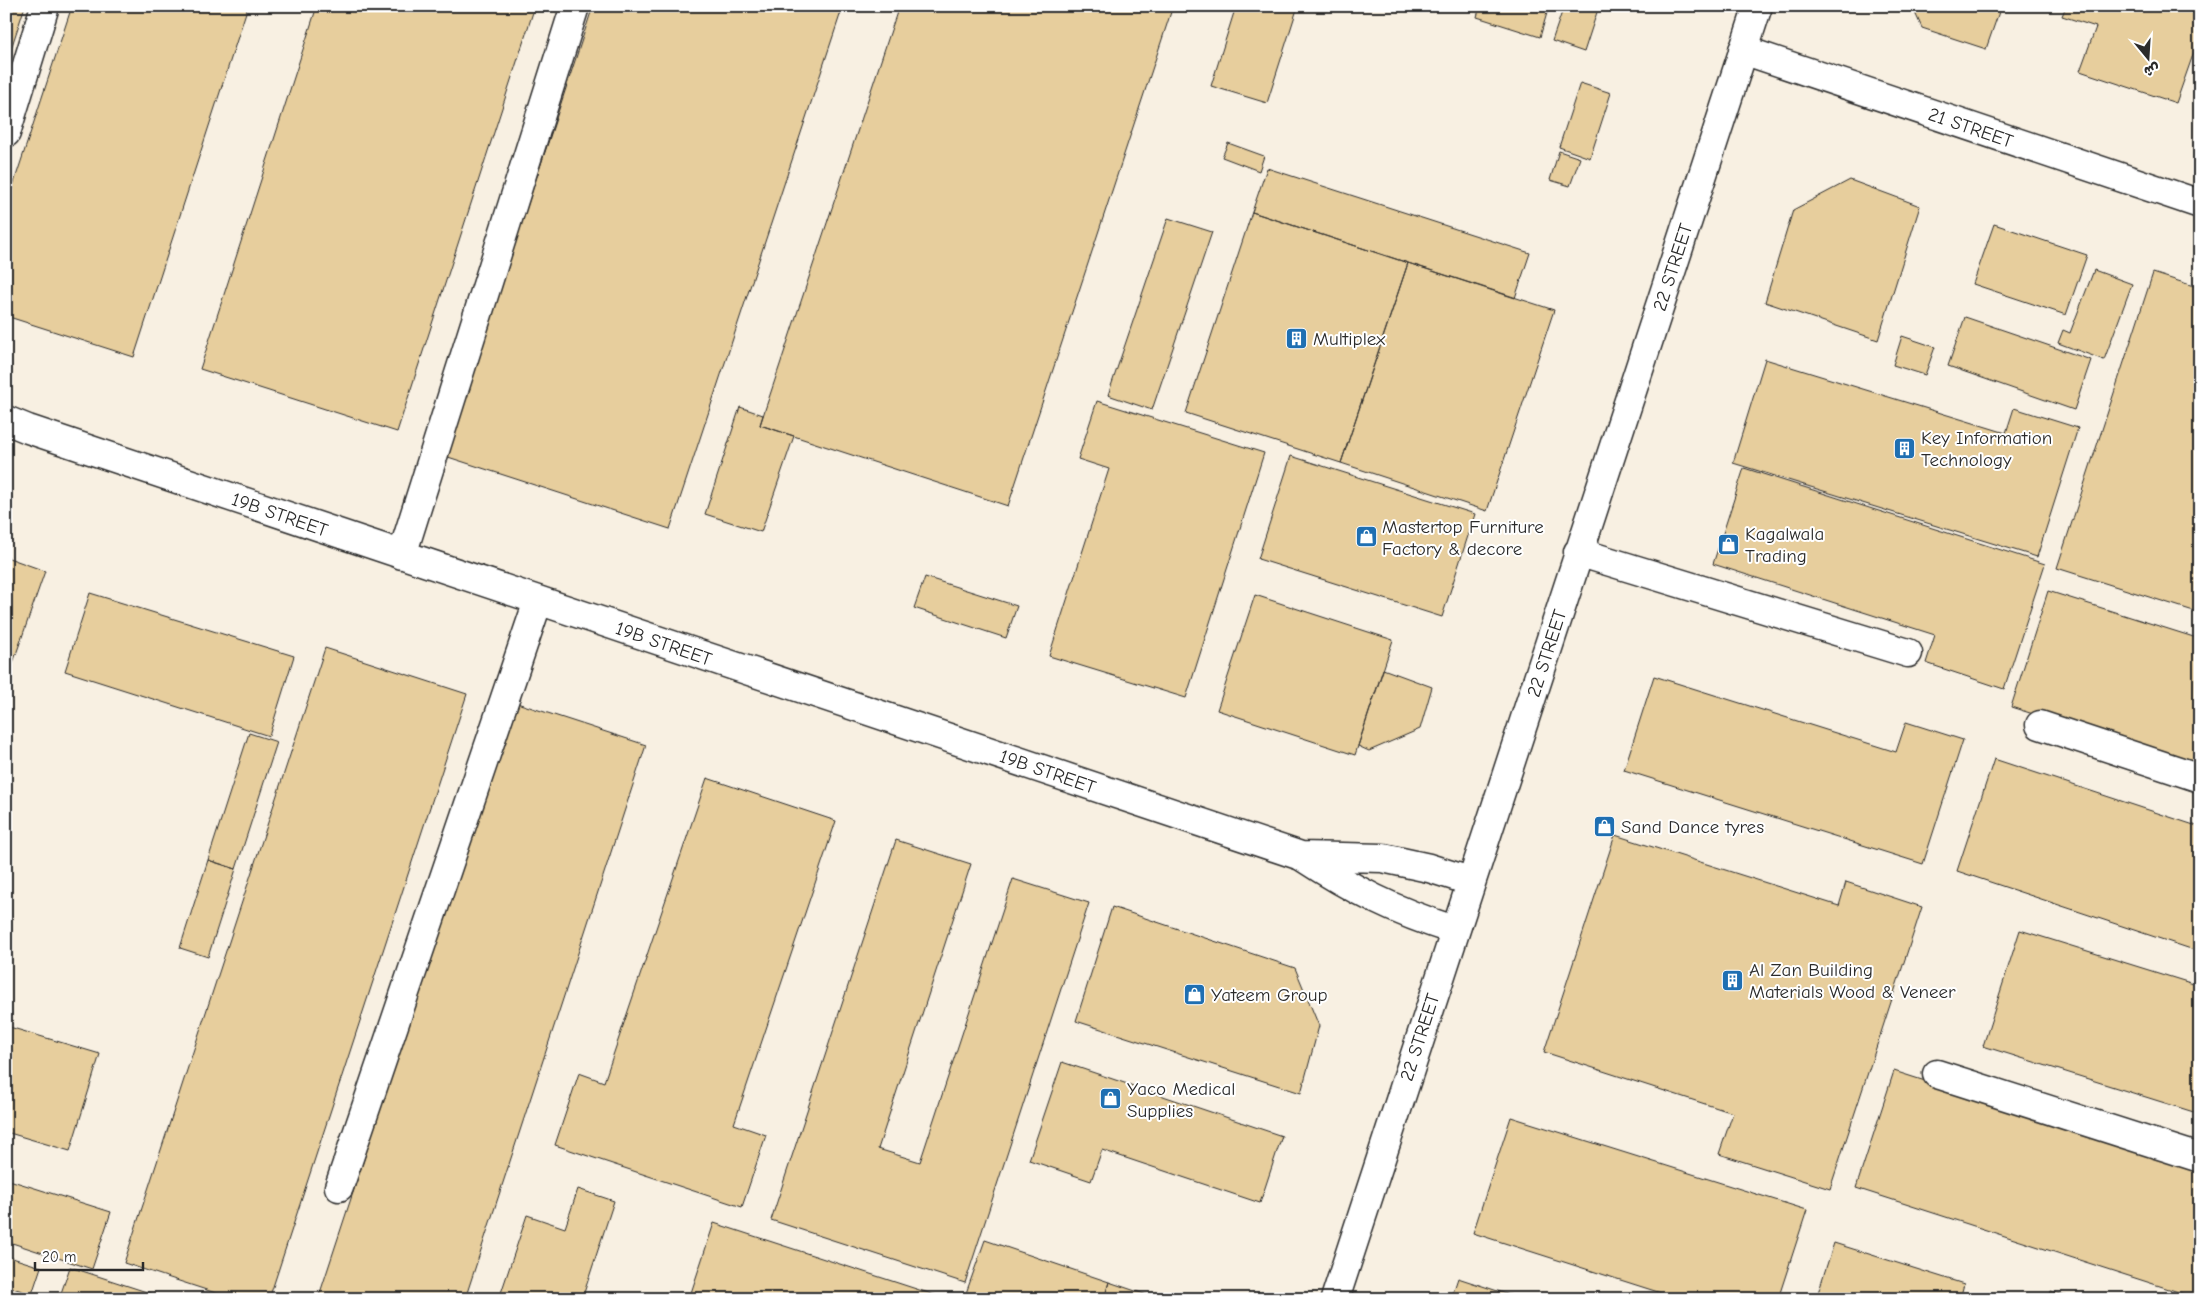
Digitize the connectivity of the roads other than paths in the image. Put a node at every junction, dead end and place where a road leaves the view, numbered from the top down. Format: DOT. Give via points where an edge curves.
graph roads {
  1 [pos="45,6"];
  2 [pos="575,6"];
  3 [pos="1758,6"];
  4 [pos="1743,50"];
  5 [pos="6,133"];
  6 [pos="2200,204"];
  7 [pos="13,425"];
  8 [pos="1578,552"];
  9 [pos="402,555"];
  10 [pos="538,600"];
  11 [pos="1908,654"];
  12 [pos="2040,725"];
  13 [pos="2200,778"];
  14 [pos="1300,856"];
  15 [pos="1470,881"];
  16 [pos="1454,930"];
  17 [pos="1937,1074"];
  18 [pos="2200,1158"];
  19 [pos="339,1187"];
  20 [pos="1335,1299"];
  1 -- 5 [label="street"];
  2 -- 9 [label="street"];
  3 -- 4 [label="street, 22 STREET"];
  4 -- 6 [label="street, 21 STREET"];
  4 -- 8 [label="street, 22 STREET"];
  7 -- 9 [label="street, 19B STREET"];
  8 -- 11 [label="street"];
  8 -- 15 [label="street, 22 STREET"];
  9 -- 10 [label="street, 19B STREET"];
  10 -- 14 [label="street, 19B STREET"];
  10 -- 19 [label="street"];
  12 -- 13 [label="street"];
  14 -- 15 [label="street, 19B STREET" via="1383,858"];
  14 -- 16 [label="street, 19B STREET" via="1374,900"];
  15 -- 16 [label="street, 22 STREET"];
  16 -- 20 [label="street, 22 STREET"];
  17 -- 18 [label="street"];
}
